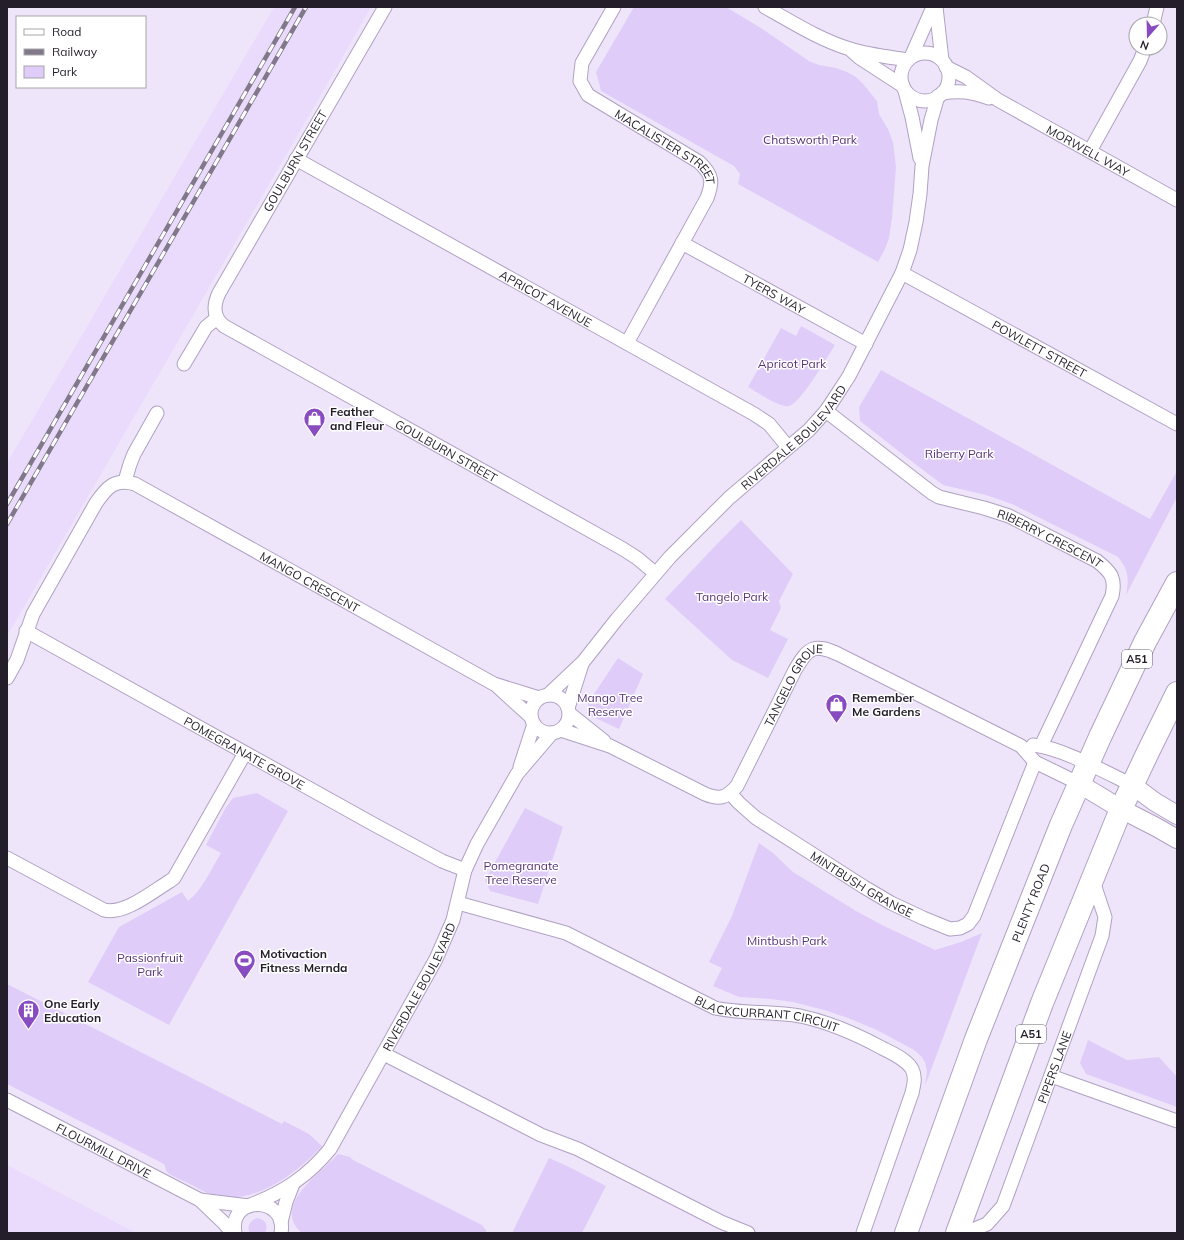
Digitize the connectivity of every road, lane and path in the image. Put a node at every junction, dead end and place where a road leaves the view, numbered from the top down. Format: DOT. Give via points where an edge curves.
graph roads {
  1 [pos="384,7"];
  2 [pos="614,7"];
  3 [pos="764,7"];
  4 [pos="934,7"];
  5 [pos="850,49"];
  6 [pos="1142,56"];
  7 [pos="910,58"];
  8 [pos="944,64"];
  9 [pos="904,88"];
  10 [pos="940,95"];
  11 [pos="998,100"];
  12 [pos="1090,151"];
  13 [pos="296,159"];
  14 [pos="922,166"];
  15 [pos="1177,200"];
  16 [pos="682,243"];
  17 [pos="902,273"];
  18 [pos="217,318"];
  19 [pos="627,343"];
  20 [pos="866,344"];
  21 [pos="184,364"];
  22 [pos="826,411"];
  23 [pos="157,413"];
  24 [pos="1177,424"];
  25 [pos="788,446"];
  26 [pos="125,481"];
  27 [pos="655,573"];
  28 [pos="1177,583"];
  29 [pos="26,631"];
  30 [pos="583,662"];
  31 [pos="7,678"];
  32 [pos="494,684"];
  33 [pos="1177,693"];
  34 [pos="544,697"];
  35 [pos="569,710"];
  36 [pos="532,721"];
  37 [pos="556,732"];
  38 [pos="610,746"];
  39 [pos="1022,746"];
  40 [pos="1041,746"];
  41 [pos="245,753"];
  42 [pos="1035,762"];
  43 [pos="1087,764"];
  44 [pos="518,774"];
  45 [pos="1078,783"];
  46 [pos="1132,785"];
  47 [pos="730,793"];
  48 [pos="1121,809"];
  49 [pos="1177,815"];
  50 [pos="1177,839"];
  51 [pos="7,858"];
  52 [pos="465,870"];
  53 [pos="1093,881"];
  54 [pos="458,902"];
  55 [pos="384,1054"];
  56 [pos="1051,1076"];
  57 [pos="7,1100"];
  58 [pos="1177,1121"];
  59 [pos="293,1184"];
  60 [pos="200,1200"];
  61 [pos="250,1206"];
  62 [pos="281,1226"];
  63 [pos="234,1233"];
  64 [pos="290,1233"];
  65 [pos="748,1233"];
  66 [pos="863,1233"];
  67 [pos="906,1233"];
  68 [pos="957,1233"];
  69 [pos="965,1233"];
  1 -- 13 [label="street, GOULBURN STREET"];
  2 -- 16 [label="street, MACALISTER STREET" via="582,63 580,81 588,95 692,157 708,171 712,182 710,189"];
  3 -- 5 [label="street"];
  4 -- 7 [label="street"];
  4 -- 8 [label="street"];
  5 -- 7 [label="street" via="876,55"];
  5 -- 9 [label="street"];
  6 -- 12 [label="street"];
  7 -- 8 [label="street" via="924,53 930,54"];
  7 -- 9 [label="street" via="901,72"];
  8 -- 10 [label="street" via="948,72 948,81"];
  8 -- 11 [label="street, MORWELL WAY"];
  9 -- 10 [label="street" via="921,100"];
  9 -- 14 [label="street, RIVERDALE BOULEVARD"];
  10 -- 11 [label="street, MORWELL WAY" via="958,91 972,92"];
  10 -- 14 [label="street, RIVERDALE BOULEVARD" via="931,120"];
  11 -- 12 [label="street, MORWELL WAY"];
  12 -- 15 [label="street, MORWELL WAY"];
  13 -- 18 [label="street, GOULBURN STREET" via="219,293 214,307"];
  13 -- 19 [label="street, APRICOT AVENUE"];
  14 -- 17 [label="street, RIVERDALE BOULEVARD" via="916,222"];
  16 -- 19 [label="street, MACALISTER STREET"];
  16 -- 20 [label="street, TYERS WAY"];
  17 -- 20 [label="street, RIVERDALE BOULEVARD"];
  17 -- 24 [label="street, POWLETT STREET"];
  18 -- 21 [label="street" via="206,327"];
  18 -- 27 [label="street, GOULBURN STREET" via="224,326 623,549"];
  19 -- 25 [label="street, APRICOT AVENUE" via="754,414 768,424"];
  20 -- 22 [label="street, RIVERDALE BOULEVARD"];
  22 -- 25 [label="street, RIVERDALE BOULEVARD" via="809,430"];
  22 -- 40 [label="street, RIBERRY CRESCENT" via="939,497 1009,516 1097,561 1110,573 1114,587 1112,596"];
  23 -- 26 [label="street" via="134,454"];
  25 -- 27 [label="street, RIVERDALE BOULEVARD" via="729,498"];
  26 -- 29 [label="street" via="111,485 96,503 33,614"];
  26 -- 32 [label="street, MANGO CRESCENT" via="136,484"];
  27 -- 30 [label="street, RIVERDALE BOULEVARD"];
  28 -- 43 [label="highway, PLENTY ROAD / A51" via="1145,642"];
  29 -- 31 [label="street" via="17,660"];
  29 -- 41 [label="street, POMEGRANATE GROVE"];
  30 -- 34 [label="street, RIVERDALE BOULEVARD"];
  30 -- 35 [label="street, RIVERDALE BOULEVARD"];
  32 -- 34 [label="street, MANGO CRESCENT"];
  32 -- 36 [label="street, MANGO CRESCENT"];
  33 -- 46 [label="highway, A51"];
  34 -- 35 [label="street" via="560,698"];
  34 -- 36 [label="street" via="533,706"];
  35 -- 37 [label="street" via="566,725"];
  35 -- 38 [label="street"];
  36 -- 37 [label="street" via="542,731"];
  36 -- 44 [label="street, RIVERDALE BOULEVARD"];
  37 -- 38 [label="street"];
  37 -- 44 [label="street, RIVERDALE BOULEVARD"];
  38 -- 47 [label="street" via="704,794 722,797"];
  39 -- 40 [label="street, TANGELO GROVE"];
  39 -- 42 [label="street, TANGELO GROVE"];
  39 -- 47 [label="street, TANGELO GROVE" via="827,648 819,648 804,656 795,670 737,786"];
  40 -- 43 [label="street, TANGELO GROVE"];
  41 -- 51 [label="street" via="174,878 131,905 113,912 104,910"];
  41 -- 52 [label="street, POMEGRANATE GROVE" via="442,861"];
  42 -- 45 [label="street, TANGELO GROVE"];
  42 -- 47 [label="street, MINTBUSH GRANGE" via="974,916 968,924 960,928 950,929 891,903 756,818"];
  43 -- 45 [label="highway, PLENTY ROAD / A51"];
  43 -- 46 [label="street, TANGELO GROVE"];
  44 -- 52 [label="street, RIVERDALE BOULEVARD" via="477,844"];
  45 -- 48 [label="street"];
  45 -- 67 [label="highway, PLENTY ROAD / A51" via="976,1039"];
  46 -- 48 [label="highway, A51"];
  46 -- 49 [label="street"];
  48 -- 50 [label="street"];
  48 -- 53 [label="highway, A51"];
  52 -- 54 [label="street, RIVERDALE BOULEVARD"];
  53 -- 56 [label="street, PIPERS LANE" via="1105,917 1102,936"];
  53 -- 68 [label="highway, A51" via="1042,1003"];
  54 -- 55 [label="street, RIVERDALE BOULEVARD" via="450,930 436,959"];
  54 -- 66 [label="street, BLACKCURRANT CIRCUIT" via="566,933 715,1008 818,1020 860,1036 908,1064 913,1070 915,1082"];
  55 -- 59 [label="street, RIVERDALE BOULEVARD" via="330,1149"];
  55 -- 65 [label="street" via="541,1135 578,1150"];
  56 -- 58 [label="street"];
  56 -- 69 [label="street, PIPERS LANE" via="1003,1206 987,1224"];
  57 -- 60 [label="street, FLOURMILL DRIVE"];
  59 -- 61 [label="street, RIVERDALE BOULEVARD"];
  59 -- 62 [label="street, RIVERDALE BOULEVARD"];
  60 -- 61 [label="street, FLOURMILL DRIVE"];
  60 -- 63 [label="street, FLOURMILL DRIVE"];
  61 -- 62 [label="street, FLOURMILL DRIVE" via="257,1204 275,1210"];
  61 -- 63 [label="street" via="236,1219"];
  62 -- 64 [label="street"];
}
